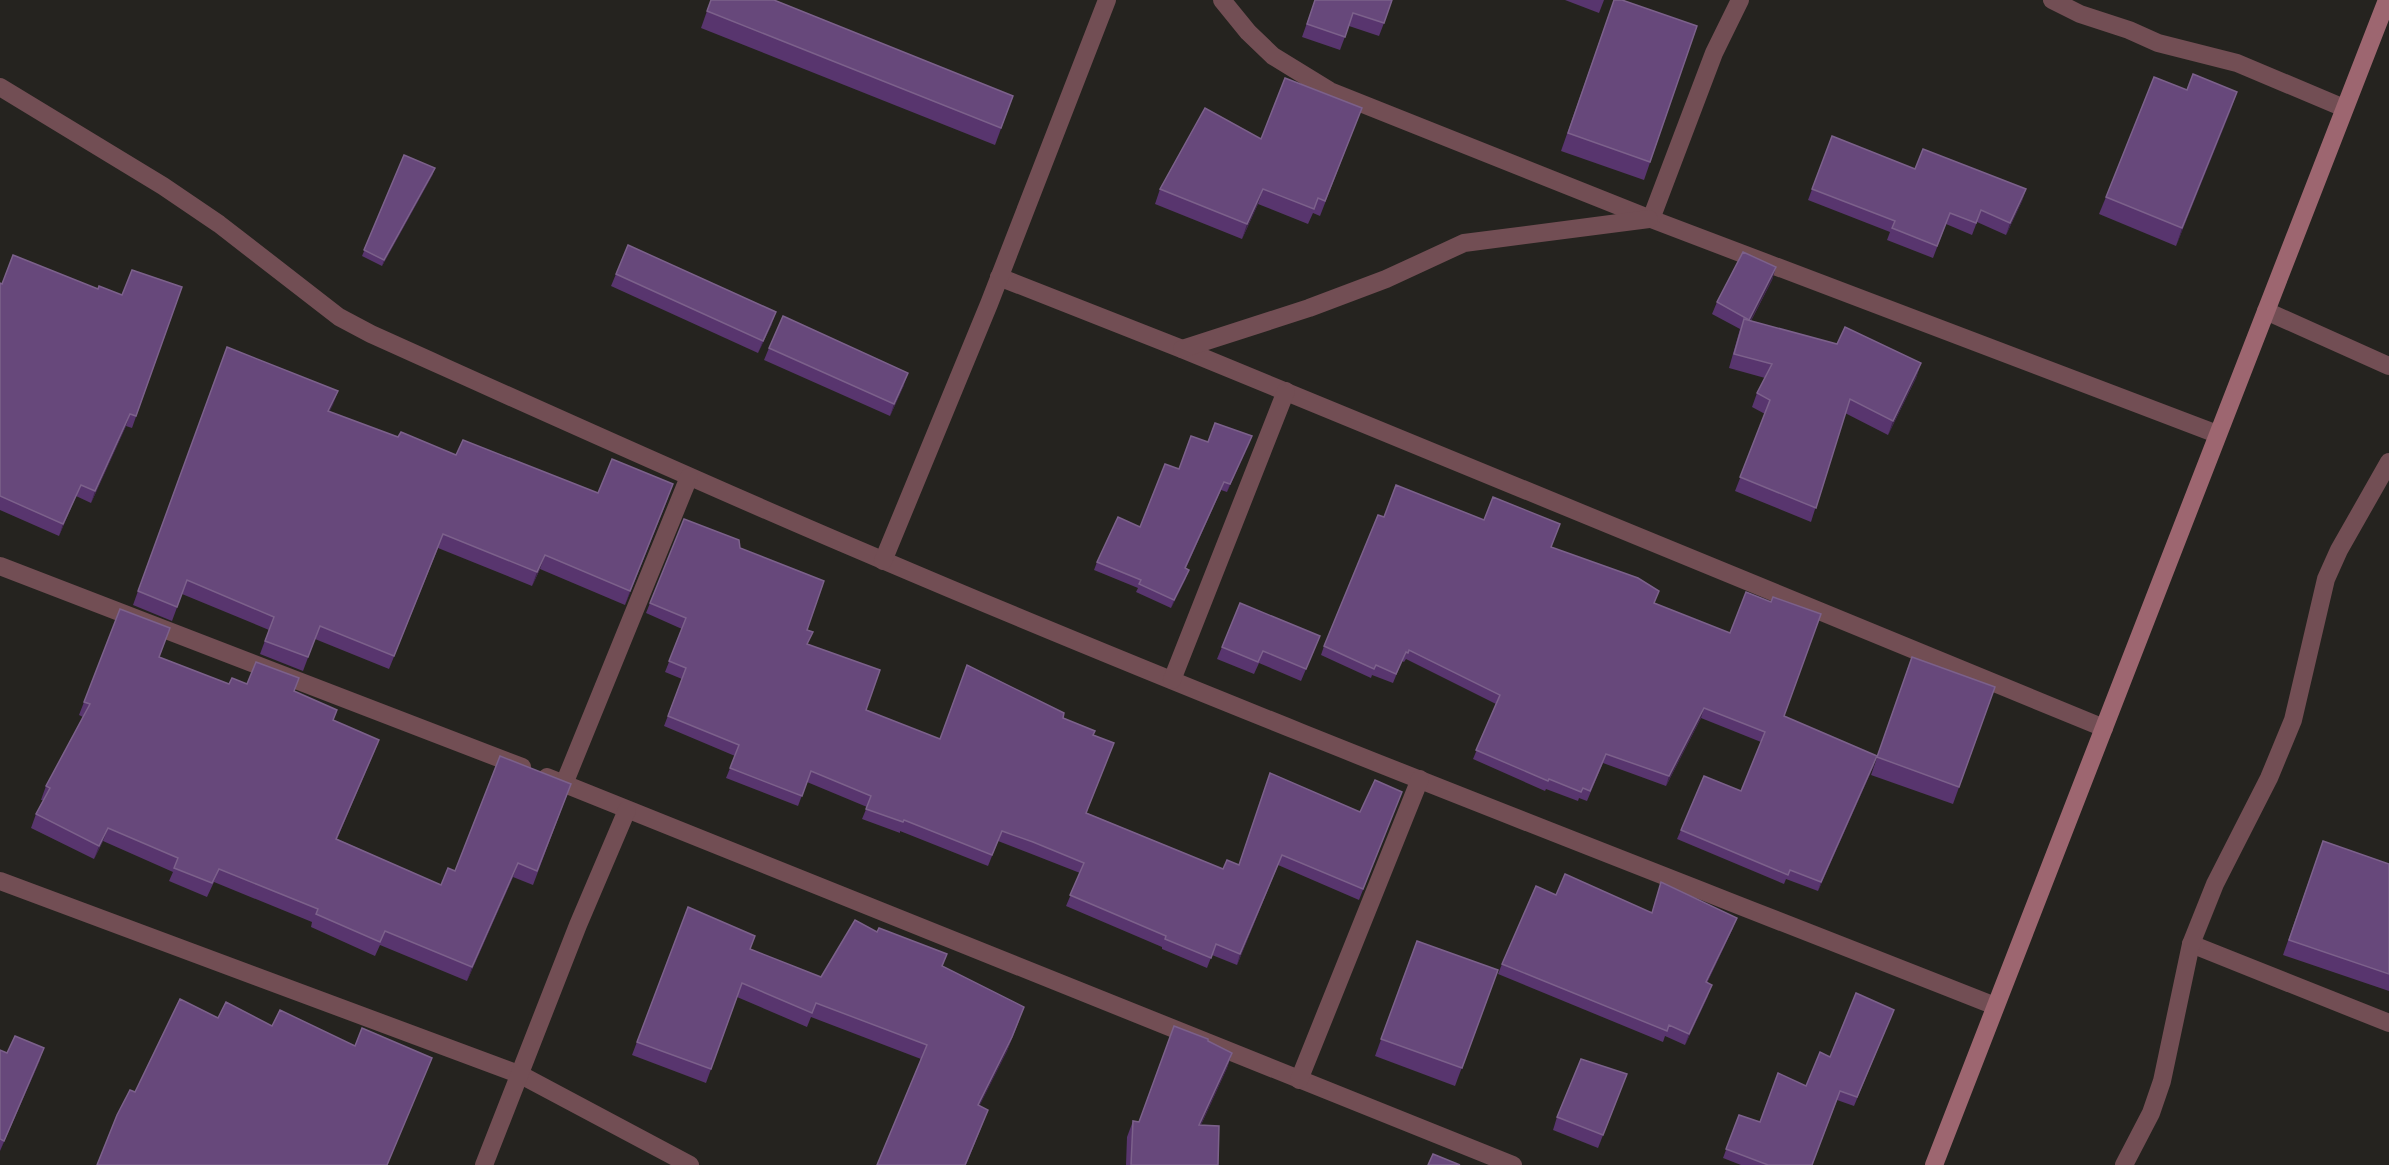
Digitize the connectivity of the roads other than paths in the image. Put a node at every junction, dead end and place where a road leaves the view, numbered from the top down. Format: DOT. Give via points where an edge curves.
graph roads {
  1 [pos="1107,0"];
  2 [pos="1222,0"];
  3 [pos="1740,0"];
  4 [pos="2052,0"];
  5 [pos="2387,0"];
  6 [pos="2,93"];
  7 [pos="2344,108"];
  8 [pos="1651,219"];
  9 [pos="999,277"];
  10 [pos="2266,311"];
  11 [pos="1182,349"];
  12 [pos="2389,366"];
  13 [pos="1286,391"];
  14 [pos="2217,434"];
  15 [pos="2389,462"];
  16 [pos="689,477"];
  17 [pos="883,561"];
  18 [pos="0,566"];
  19 [pos="1172,680"];
  20 [pos="2104,728"];
  21 [pos="1420,779"];
  22 [pos="564,784"];
  23 [pos="627,810"];
  24 [pos="0,881"];
  25 [pos="2191,944"];
  26 [pos="1995,1005"];
  27 [pos="2389,1023"];
  28 [pos="521,1075"];
  29 [pos="1299,1080"];
  30 [pos="484,1165"];
  31 [pos="690,1165"];
  32 [pos="1513,1165"];
  33 [pos="1934,1165"];
  34 [pos="2124,1165"];
  1 -- 9 [label="street"];
  2 -- 8 [label="street" via="1273,56 1330,91"];
  3 -- 8 [label="street" via="1714,53"];
  4 -- 7 [label="street" via="2158,43 2237,63"];
  5 -- 7 [label="street"];
  6 -- 16 [label="street" via="163,186 339,317"];
  7 -- 10 [label="street"];
  8 -- 11 [label="street" via="1464,243 1309,308"];
  8 -- 14 [label="street"];
  9 -- 11 [label="street"];
  9 -- 17 [label="street"];
  10 -- 12 [label="street"];
  10 -- 14 [label="street"];
  11 -- 13 [label="street"];
  13 -- 19 [label="street"];
  13 -- 20 [label="street"];
  14 -- 20 [label="street"];
  15 -- 25 [label="street" via="2326,579 2293,720 2269,778 2215,884"];
  16 -- 17 [label="street"];
  16 -- 22 [label="street"];
  17 -- 19 [label="street"];
  18 -- 22 [label="street"];
  19 -- 21 [label="street"];
  20 -- 26 [label="street"];
  21 -- 26 [label="street"];
  21 -- 29 [label="street"];
  22 -- 23 [label="street"];
  23 -- 28 [label="street"];
  23 -- 29 [label="street"];
  24 -- 28 [label="street"];
  25 -- 27 [label="street"];
  25 -- 34 [label="street" via="2162,1082"];
  26 -- 33 [label="street"];
  28 -- 30 [label="street"];
  28 -- 31 [label="street"];
  29 -- 32 [label="street"];
}
